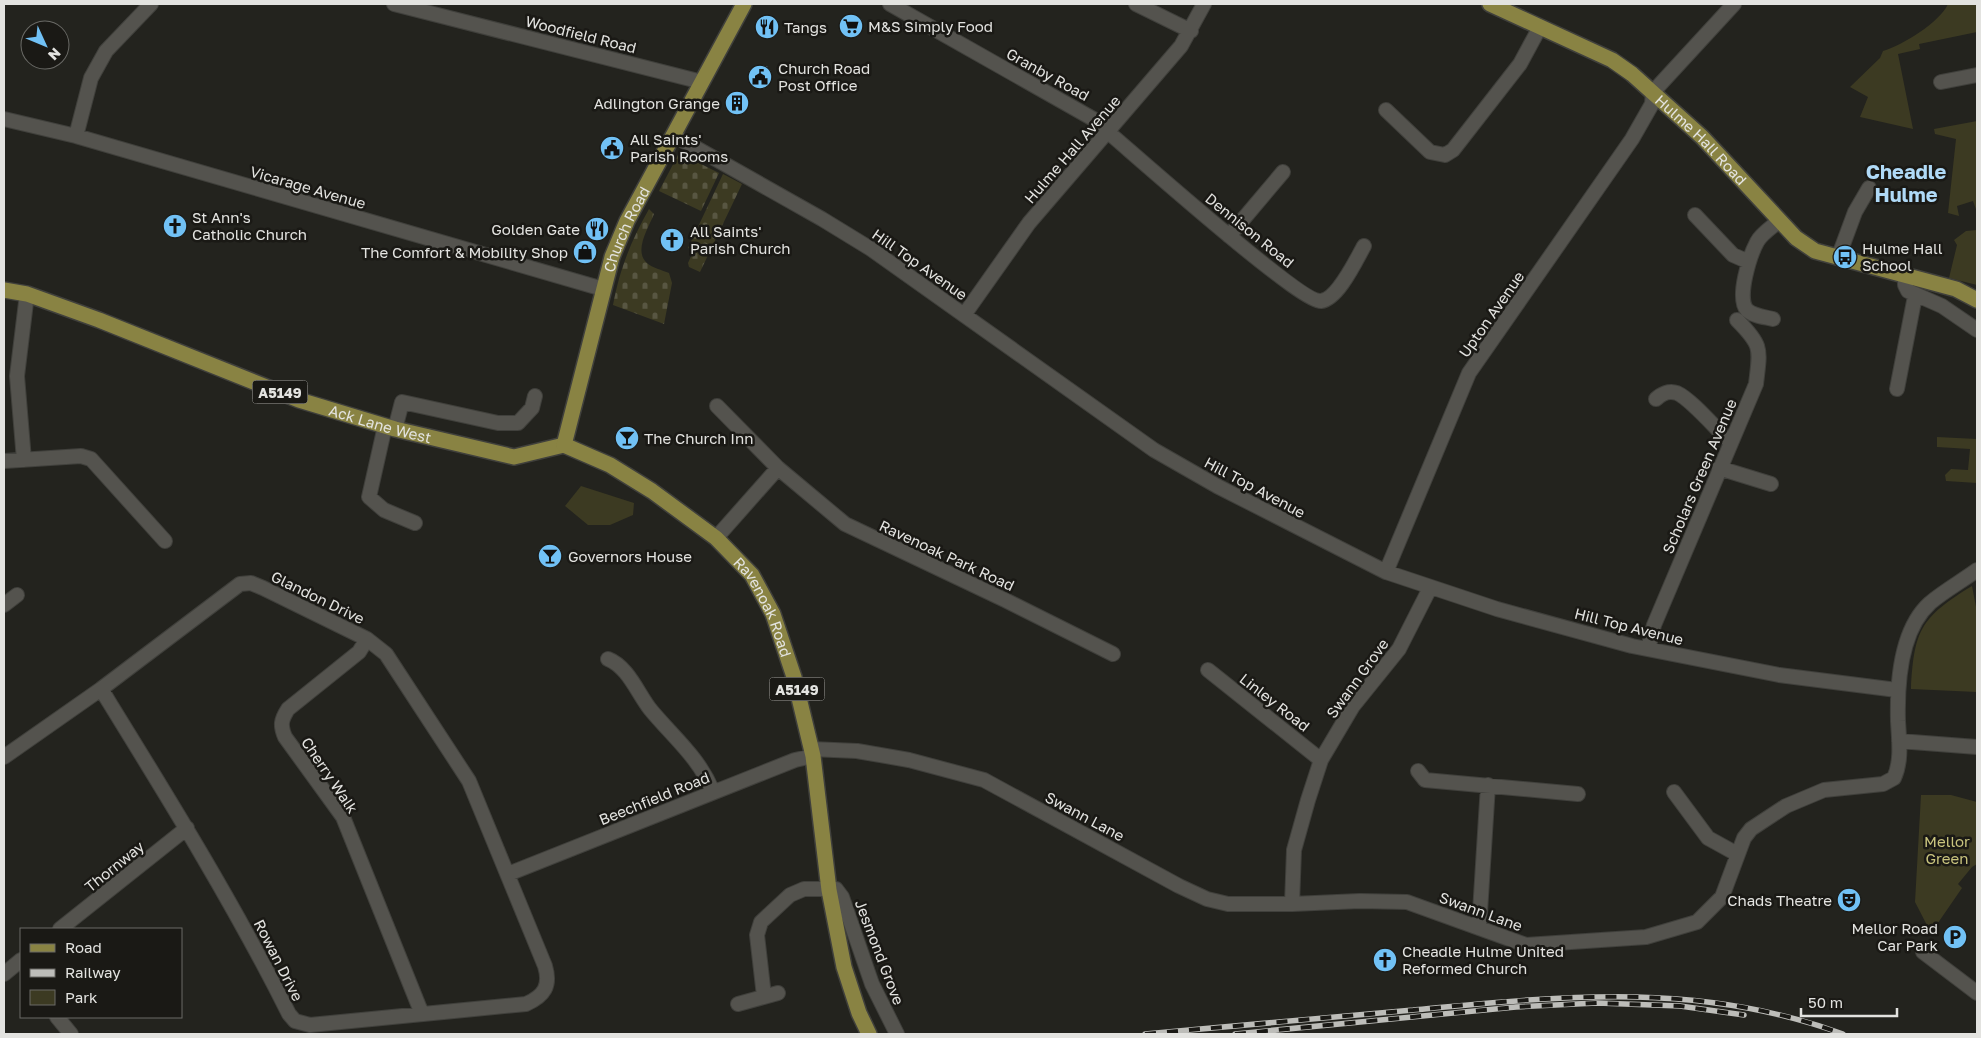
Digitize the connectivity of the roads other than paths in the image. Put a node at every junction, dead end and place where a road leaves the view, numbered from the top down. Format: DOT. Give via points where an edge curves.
graph roads {
  1 [pos="151,4"];
  2 [pos="394,4"];
  3 [pos="744,4"];
  4 [pos="890,4"];
  5 [pos="1136,4"];
  6 [pos="1204,4"];
  7 [pos="1490,4"];
  8 [pos="1734,4"];
  9 [pos="1540,27"];
  10 [pos="1191,32"];
  11 [pos="1977,75"];
  12 [pos="702,82"];
  13 [pos="1940,82"];
  14 [pos="1653,92"];
  15 [pos="1386,110"];
  16 [pos="4,119"];
  17 [pos="1109,130"];
  18 [pos="673,135"];
  19 [pos="76,136"];
  20 [pos="1283,172"];
  21 [pos="1869,188"];
  22 [pos="1695,215"];
  23 [pos="1779,221"];
  24 [pos="1230,236"];
  25 [pos="1364,246"];
  26 [pos="1838,258"];
  27 [pos="1749,262"];
  28 [pos="1906,274"];
  29 [pos="604,289"];
  30 [pos="4,290"];
  31 [pos="27,294"];
  32 [pos="1915,296"];
  33 [pos="1977,300"];
  34 [pos="964,314"];
  35 [pos="1773,319"];
  36 [pos="1737,320"];
  37 [pos="1977,330"];
  38 [pos="1897,389"];
  39 [pos="535,396"];
  40 [pos="1656,399"];
  41 [pos="717,406"];
  42 [pos="390,427"];
  43 [pos="1730,442"];
  44 [pos="564,445"];
  45 [pos="24,460"];
  46 [pos="4,461"];
  47 [pos="778,468"];
  48 [pos="1719,468"];
  49 [pos="1771,484"];
  50 [pos="415,523"];
  51 [pos="716,538"];
  52 [pos="165,541"];
  53 [pos="1977,570"];
  54 [pos="1386,572"];
  55 [pos="1430,588"];
  56 [pos="17,595"];
  57 [pos="4,604"];
  58 [pos="367,639"];
  59 [pos="1648,649"];
  60 [pos="1113,654"];
  61 [pos="608,659"];
  62 [pos="1208,670"];
  63 [pos="101,690"];
  64 [pos="1897,690"];
  65 [pos="1899,741"];
  66 [pos="1977,747"];
  67 [pos="812,752"];
  68 [pos="4,757"];
  69 [pos="1321,760"];
  70 [pos="1418,772"];
  71 [pos="1488,785"];
  72 [pos="713,792"];
  73 [pos="1674,792"];
  74 [pos="1578,794"];
  75 [pos="187,828"];
  76 [pos="1737,854"];
  77 [pos="508,874"];
  78 [pos="829,890"];
  79 [pos="1292,904"];
  80 [pos="61,928"];
  81 [pos="1479,928"];
  82 [pos="1923,952"];
  83 [pos="19,966"];
  84 [pos="4,974"];
  85 [pos="1977,993"];
  86 [pos="738,1004"];
  87 [pos="422,1014"];
  88 [pos="58,1018"];
  89 [pos="71,1034"];
  90 [pos="869,1034"];
  91 [pos="897,1034"];
  1 -- 19 [label="street" via="106,51 91,78"];
  2 -- 12 [label="street, Woodfield Road"];
  3 -- 12 [label="main road, Church Road"];
  4 -- 17 [label="street, Granby Road"];
  5 -- 10 [label="street"];
  6 -- 10 [label="street, Hulme Hall Avenue"];
  7 -- 9 [label="main road, Hulme Hall Road"];
  8 -- 14 [label="street"];
  9 -- 14 [label="main road, Hulme Hall Road" via="1612,60"];
  9 -- 15 [label="street" via="1520,64 1454,150 1445,155 1430,152"];
  10 -- 17 [label="street, Hulme Hall Avenue"];
  11 -- 13 [label="street"];
  12 -- 18 [label="main road, Church Road"];
  14 -- 23 [label="main road, Hulme Hall Road" via="1702,137"];
  14 -- 54 [label="street, Upton Avenue" via="1652,104 1632,140 1469,373"];
  16 -- 19 [label="street, Vicarage Avenue"];
  17 -- 24 [label="street, Dennison Road"];
  17 -- 34 [label="street, Hulme Hall Avenue" via="1029,223"];
  18 -- 29 [label="main road, Church Road" via="627,221 612,257"];
  18 -- 34 [label="street, Hill Top Avenue" via="830,224"];
  19 -- 29 [label="street, Vicarage Avenue"];
  20 -- 24 [label="street"];
  21 -- 26 [label="street" via="1855,212"];
  22 -- 27 [label="street" via="1733,255"];
  23 -- 26 [label="main road, Hulme Hall Road" via="1815,251"];
  23 -- 27 [label="street" via="1757,241"];
  24 -- 25 [label="street, Dennison Road" via="1274,273 1312,299 1321,301 1337,291"];
  26 -- 28 [label="main road, Hulme Hall Road"];
  27 -- 35 [label="street" via="1743,301 1747,310"];
  28 -- 32 [label="street" via="1905,285"];
  28 -- 33 [label="main road, Hulme Hall Road" via="1956,289"];
  29 -- 44 [label="main road, Church Road"];
  30 -- 31 [label="main road, Ack Lane West / A5149"];
  31 -- 42 [label="main road, Ack Lane West / A5149" via="299,400"];
  31 -- 45 [label="street" via="17,376"];
  32 -- 37 [label="street" via="1942,306"];
  32 -- 38 [label="street"];
  34 -- 54 [label="street, Hill Top Avenue" via="1154,450 1225,491"];
  36 -- 43 [label="street, Scholars Green Avenue" via="1754,337 1760,352 1756,384"];
  39 -- 42 [label="street" via="532,408 518,423 498,423 404,397"];
  40 -- 43 [label="street" via="1662,394 1676,392"];
  41 -- 47 [label="street, Ravenoak Park Road"];
  42 -- 44 [label="main road, Ack Lane West / A5149" via="514,457"];
  42 -- 50 [label="street" via="369,497 384,510"];
  43 -- 48 [label="street, Scholars Green Avenue"];
  44 -- 51 [label="main road, Ravenoak Road / A5149" via="610,465"];
  45 -- 46 [label="street"];
  45 -- 52 [label="street" via="81,456 91,459"];
  47 -- 51 [label="street"];
  47 -- 60 [label="street, Ravenoak Park Road" via="845,524"];
  48 -- 49 [label="street"];
  48 -- 59 [label="street, Scholars Green Avenue" via="1654,625"];
  51 -- 67 [label="main road, Ravenoak Road / A5149" via="752,575 773,614 794,676"];
  53 -- 64 [label="street, Swann Lane" via="1930,603 1918,616"];
  54 -- 55 [label="street, Hill Top Avenue"];
  55 -- 59 [label="street, Hill Top Avenue"];
  55 -- 69 [label="street, Swann Grove" via="1399,649 1354,706"];
  56 -- 57 [label="street"];
  58 -- 63 [label="street, Glandon Drive" via="251,583 240,584"];
  58 -- 77 [label="street, Glandon Drive" via="386,654 469,781"];
  58 -- 87 [label="street, Cherry Walk" via="358,652 288,709 281,720 281,728 342,818"];
  59 -- 64 [label="street, Hill Top Avenue" via="1779,675"];
  61 -- 72 [label="street" via="630,668 652,711 685,745"];
  62 -- 69 [label="street, Linley Road"];
  63 -- 68 [label="street, Glandon Drive"];
  63 -- 75 [label="street, Rowan Drive"];
  64 -- 65 [label="street, Swann Lane"];
  65 -- 66 [label="street"];
  65 -- 76 [label="street, Swann Lane" via="1899,764 1890,782 1824,790 1804,797 1751,829"];
  67 -- 72 [label="street, Beechfield Road"];
  67 -- 78 [label="main road, Ravenoak Road / A5149"];
  67 -- 79 [label="street, Swann Lane" via="857,751 900,758 984,780 1207,899 1228,904"];
  69 -- 79 [label="street, Swann Grove" via="1294,850"];
  70 -- 71 [label="street" via="1425,780"];
  71 -- 74 [label="street"];
  71 -- 81 [label="street"];
  72 -- 77 [label="street, Beechfield Road"];
  73 -- 76 [label="street" via="1708,838"];
  75 -- 80 [label="street, Thornway"];
  75 -- 87 [label="street, Rowan Drive" via="295,1020 310,1024"];
  76 -- 81 [label="street, Swann Lane" via="1722,897 1697,922 1646,937 1526,944"];
  77 -- 87 [label="street, Rowan Drive" via="549,979 543,992 526,1004"];
  78 -- 86 [label="street" via="804,889 790,894 761,922 757,935 771,994"];
  78 -- 90 [label="main road, Ravenoak Road / A5149" via="844,967"];
  78 -- 91 [label="street, Jesmond Grove" via="836,889 842,897 872,984"];
  79 -- 81 [label="street, Swann Lane" via="1360,900 1407,902"];
  82 -- 85 [label="street"];
  83 -- 84 [label="street"];
  88 -- 89 [label="street"];
}
